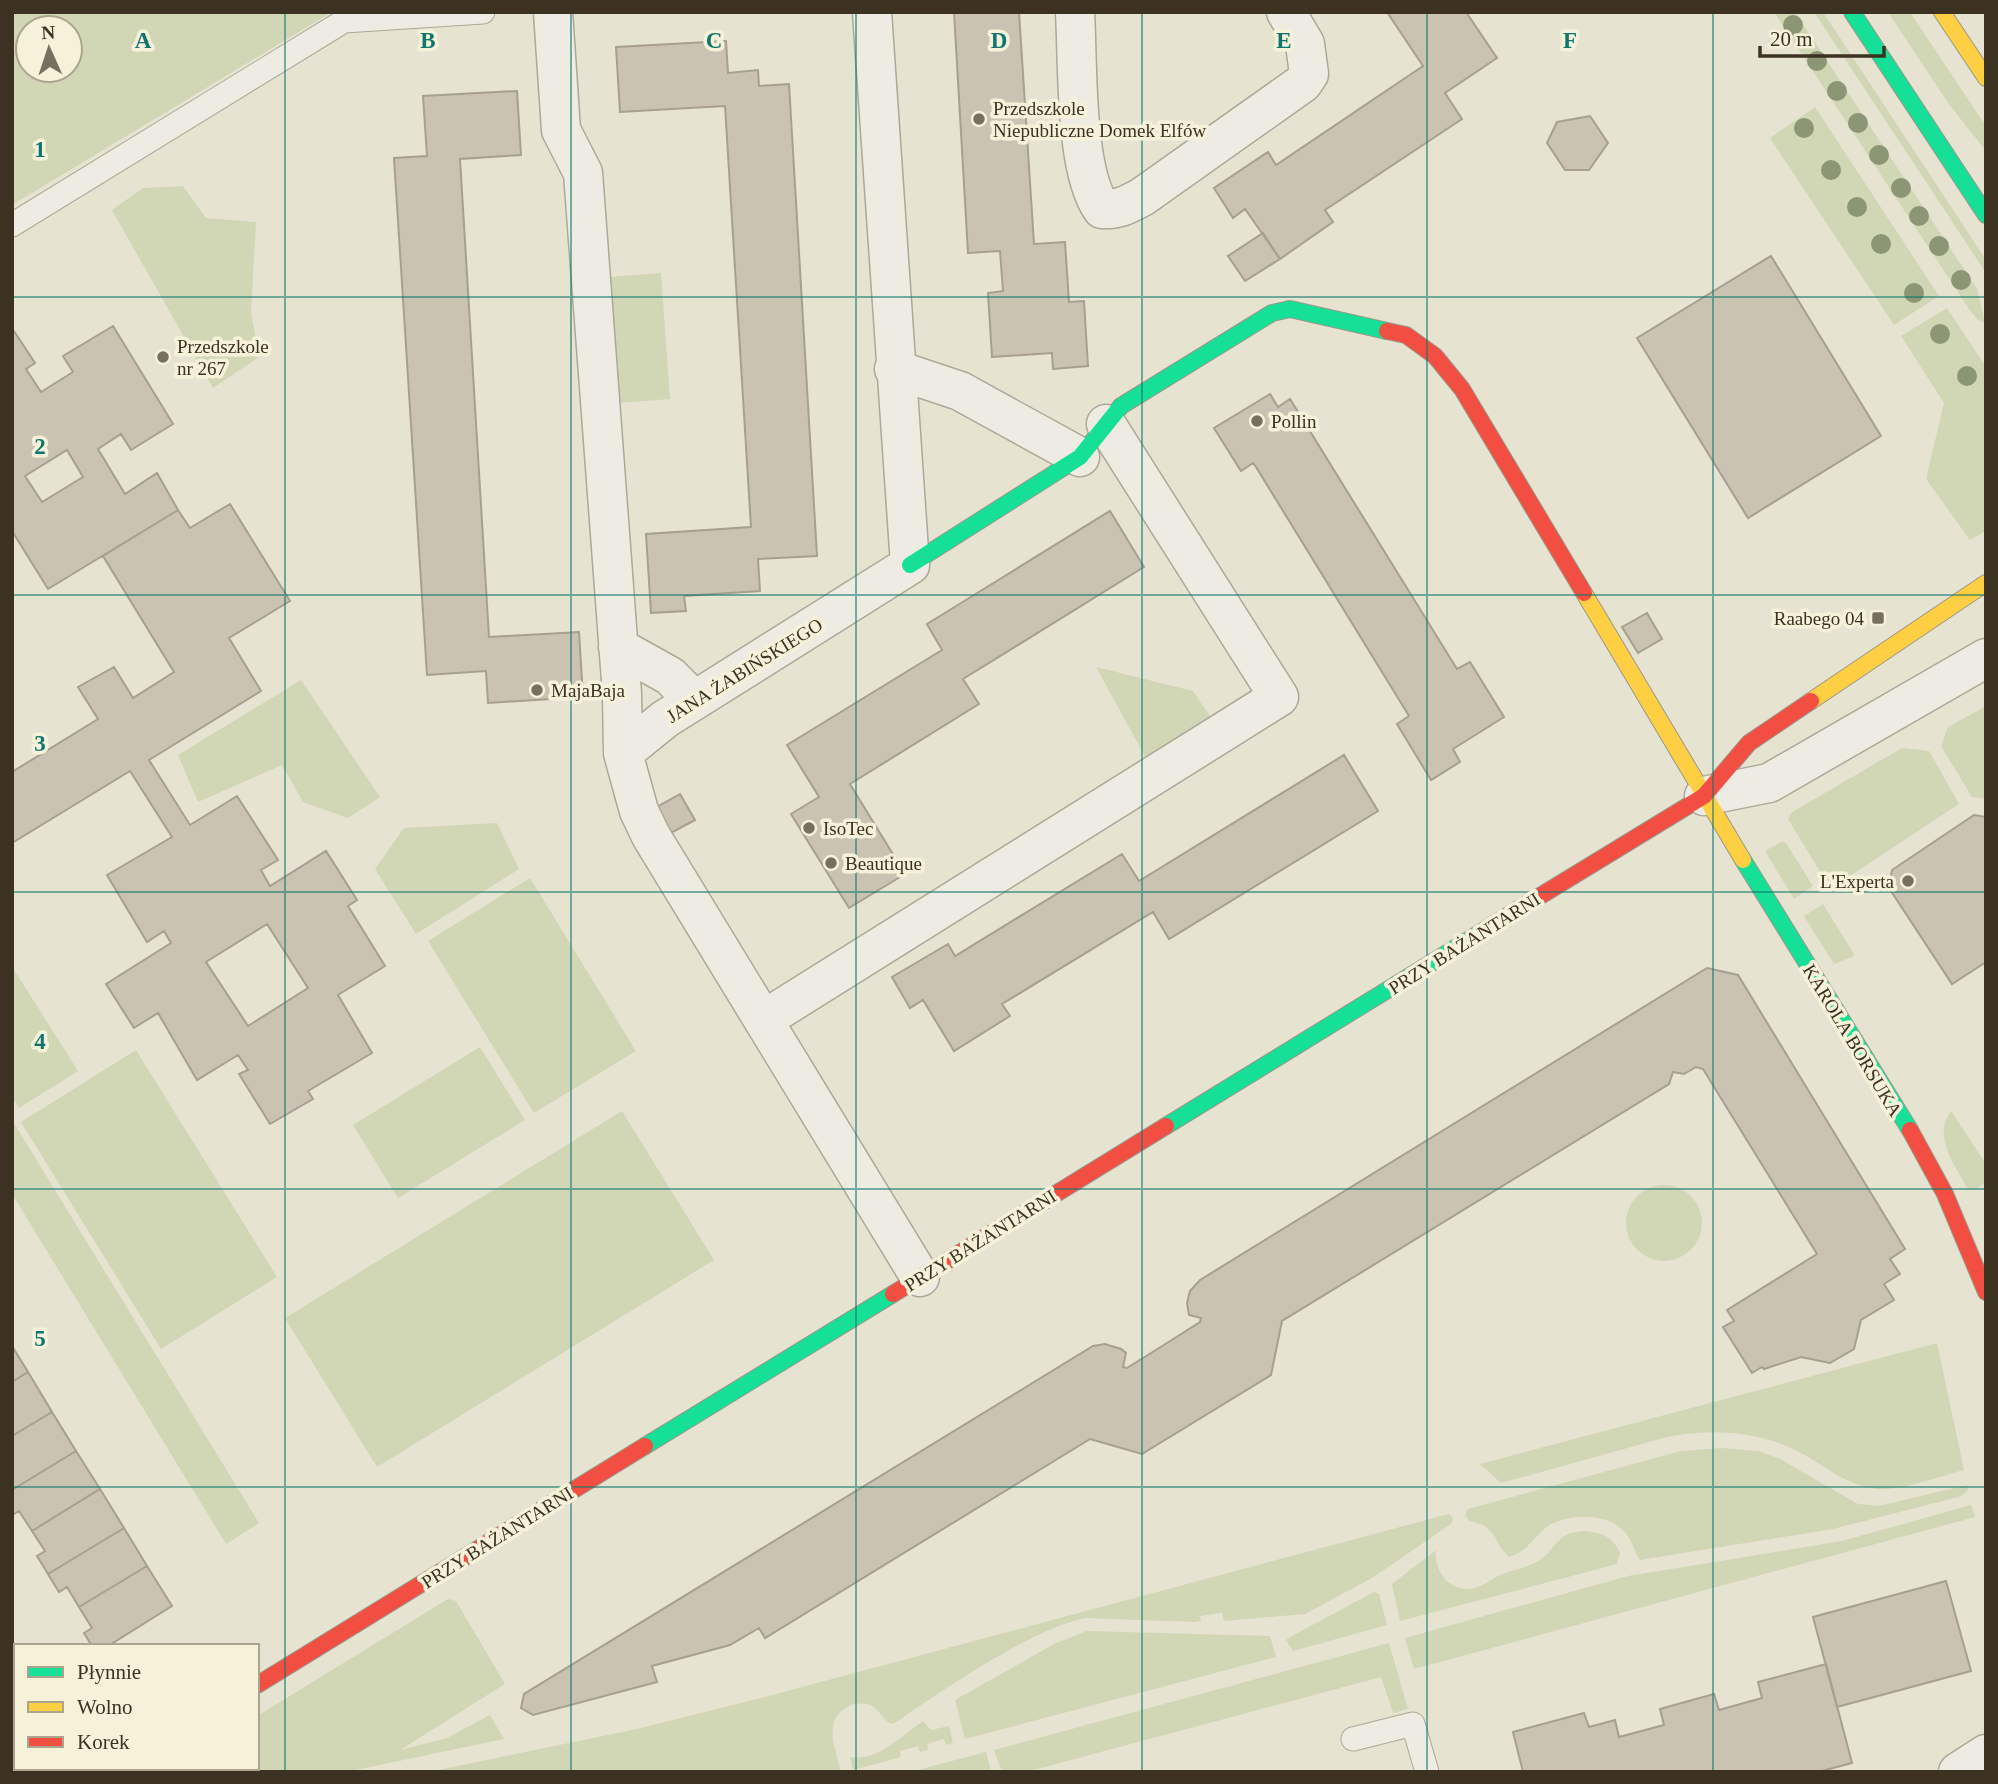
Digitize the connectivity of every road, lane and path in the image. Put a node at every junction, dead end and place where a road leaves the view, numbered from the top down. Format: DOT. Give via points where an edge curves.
graph roads {
  1 [pos="483,12"];
  2 [pos="553,12"];
  3 [pos="872,12"];
  4 [pos="1075,12"];
  5 [pos="1286,12"];
  6 [pos="1852,12"];
  7 [pos="1942,12"];
  8 [pos="1986,78"];
  9 [pos="1986,215"];
  10 [pos="12,225"];
  11 [pos="894,369"];
  12 [pos="1106,424"];
  13 [pos="1080,457"];
  14 [pos="910,565"];
  15 [pos="1986,583"];
  16 [pos="618,647"];
  17 [pos="1986,658"];
  18 [pos="694,700"];
  19 [pos="623,753"];
  20 [pos="1704,796"];
  21 [pos="763,1020"];
  22 [pos="919,1277"];
  23 [pos="1986,1292"];
  24 [pos="259,1684"];
  25 [pos="1353,1739"];
  26 [pos="1986,1754"];
  27 [pos="1427,1772"];
  28 [pos="1958,1772"];
  1 -- 10 [label="lane" via="344,21"];
  2 -- 16 [label="street" via="561,130 583,173"];
  3 -- 11 [label="street"];
  4 -- 5 [label="street" via="1083,145 1089,185 1102,209 1120,209 1142,197 1303,83 1309,74 1305,44"];
  6 -- 9 [label="street"];
  7 -- 8 [label="street"];
  11 -- 13 [label="street" via="960,391"];
  11 -- 14 [label="street"];
  12 -- 13 [label="street, KAROLA BORSUKA"];
  12 -- 20 [label="street, KAROLA BORSUKA" via="1121,406 1272,313 1290,309 1405,335 1435,356 1462,389"];
  12 -- 21 [label="street" via="1279,697"];
  13 -- 14 [label="street, KAROLA BORSUKA"];
  14 -- 18 [label="street, JANA ŻABIŃSKIEGO"];
  15 -- 20 [label="street, PRZY BAŻANTARNI" via="1749,743"];
  16 -- 18 [label="street" via="653,664"];
  16 -- 19 [label="street"];
  17 -- 20 [label="street, PRZY BAŻANTARNI" via="1769,783"];
  18 -- 19 [label="street, JANA ŻABIŃSKIEGO"];
  19 -- 21 [label="street" via="639,811 652,836"];
  20 -- 22 [label="street, PRZY BAŻANTARNI"];
  20 -- 23 [label="street, KAROLA BORSUKA" via="1927,1160 1961,1226"];
  21 -- 22 [label="street"];
  22 -- 24 [label="street, PRZY BAŻANTARNI"];
  25 -- 27 [label="lane" via="1413,1724"];
  26 -- 28 [label="street"];
}
